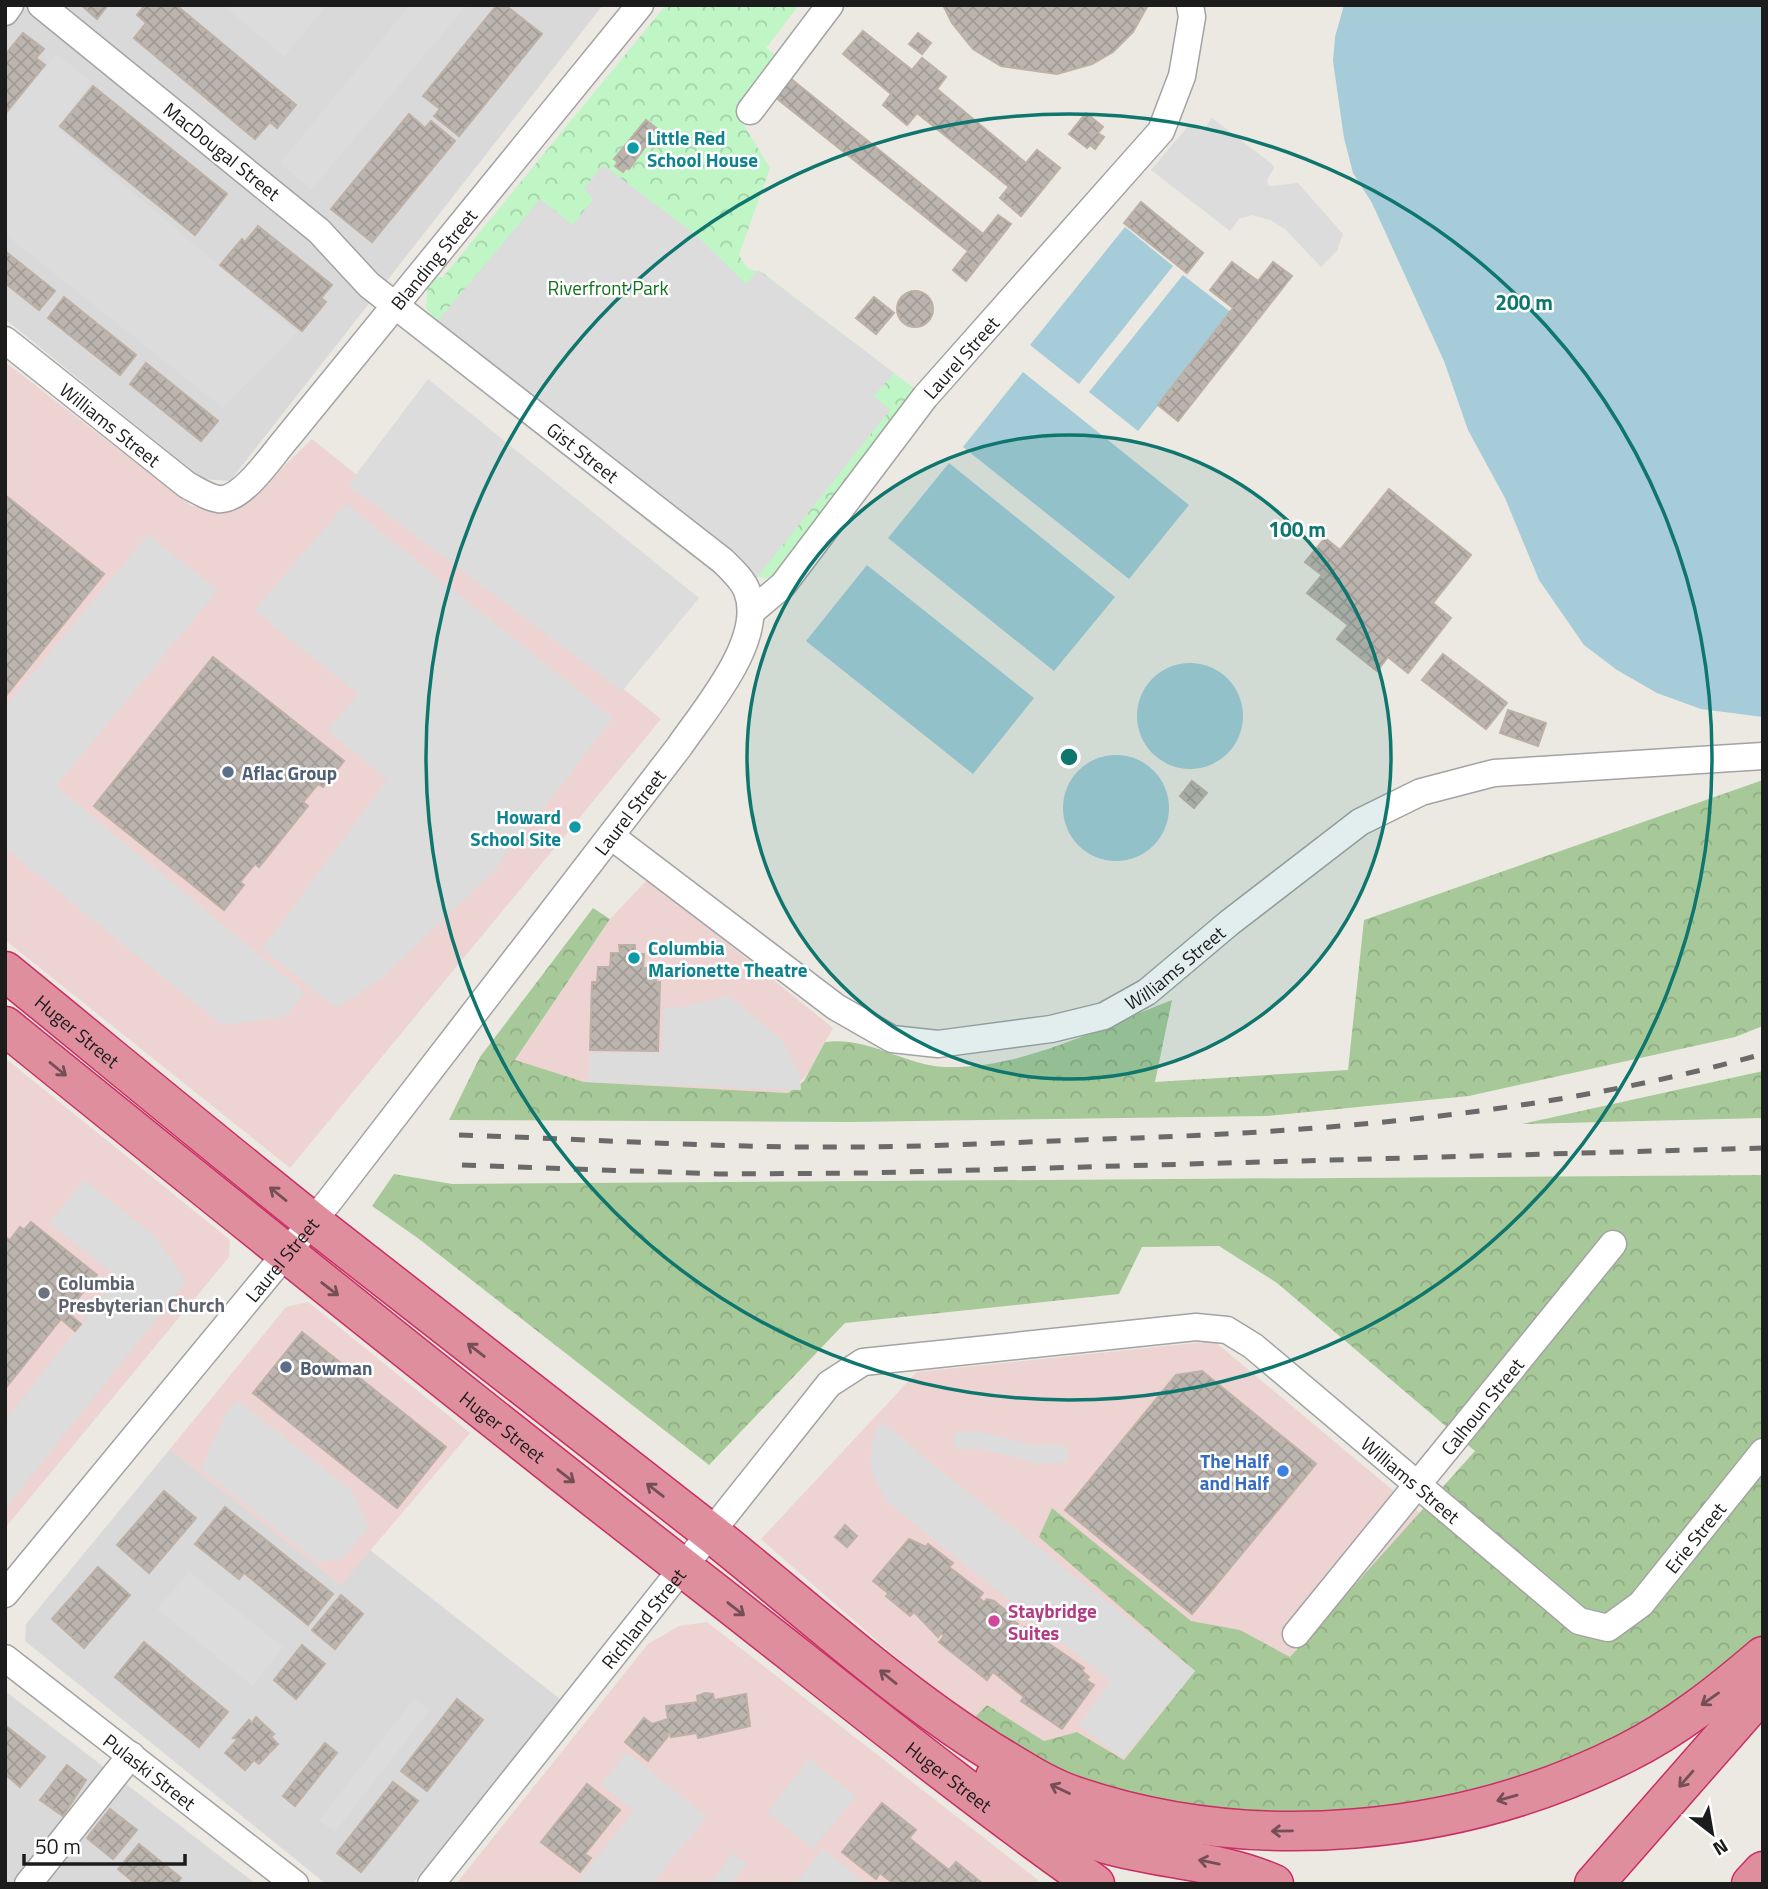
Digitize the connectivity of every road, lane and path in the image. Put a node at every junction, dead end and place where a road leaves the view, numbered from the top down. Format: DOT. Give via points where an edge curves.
graph roads {
  1 [pos="10,5"];
  2 [pos="41,5"];
  3 [pos="640,5"];
  4 [pos="830,5"];
  5 [pos="1189,5"];
  6 [pos="5,12"];
  7 [pos="750,111"];
  8 [pos="395,306"];
  9 [pos="5,340"];
  10 [pos="220,499"];
  11 [pos="751,612"];
  12 [pos="1763,756"];
  13 [pos="611,836"];
  14 [pos="5,971"];
  15 [pos="5,1026"];
  16 [pos="312,1221"];
  17 [pos="1613,1244"];
  18 [pos="286,1254"];
  19 [pos="863,1362"];
  20 [pos="1763,1452"];
  21 [pos="1419,1484"];
  22 [pos="709,1532"];
  23 [pos="682,1567"];
  24 [pos="5,1594"];
  25 [pos="1625,1619"];
  26 [pos="1296,1634"];
  27 [pos="1763,1656"];
  28 [pos="5,1658"];
  29 [pos="1763,1691"];
  30 [pos="941,1720"];
  31 [pos="131,1755"];
  32 [pos="1006,1820"];
  33 [pos="1763,1871"];
  34 [pos="28,1884"];
  35 [pos="295,1884"];
  36 [pos="431,1884"];
  37 [pos="1063,1884"];
  38 [pos="1095,1884"];
  39 [pos="1274,1884"];
  40 [pos="1594,1884"];
  41 [pos="1751,1884"];
  1 -- 6 [label="street"];
  2 -- 8 [label="street, MacDougal Street" via="318,230"];
  3 -- 8 [label="street, Blanding Street"];
  4 -- 7 [label="street"];
  5 -- 11 [label="street, Laurel Street" via="1192,17 1182,76 1161,131 925,397 783,585"];
  8 -- 10 [label="street, Blanding Street" via="242,491"];
  8 -- 11 [label="street, Gist Street" via="723,561 747,590"];
  9 -- 10 [label="street, Williams Street" via="187,485"];
  11 -- 13 [label="street, Laurel Street" via="729,675"];
  12 -- 13 [label="street, Williams Street" via="1494,773 1421,792 1360,822 1147,992 1104,1016 1052,1029 938,1044 891,1039 836,1007"];
  13 -- 16 [label="street, Laurel Street"];
  16 -- 14 [label="highway, Huger Street, one-way"];
  15 -- 18 [label="highway, Huger Street, one-way"];
  16 -- 18 [label="street, Laurel Street"];
  22 -- 16 [label="highway, Huger Street, one-way"];
  17 -- 21 [label="street, Calhoun Street"];
  18 -- 23 [label="highway, Huger Street, one-way"];
  18 -- 24 [label="street, Laurel Street"];
  19 -- 21 [label="street, Williams Street" via="1196,1327 1227,1331 1253,1346"];
  19 -- 22 [label="street, Richland Street" via="829,1384"];
  20 -- 25 [label="street, Erie Street"];
  21 -- 25 [label="street, Williams Street" via="1580,1621 1608,1628"];
  21 -- 26 [label="street, Calhoun Street"];
  22 -- 23 [label="street, Richland Street"];
  30 -- 22 [label="highway, Huger Street, one-way"];
  23 -- 32 [label="highway, Huger Street, one-way"];
  23 -- 36 [label="street, Richland Street"];
  27 -- 30 [label="highway, one-way" via="1719,1693 1626,1753 1523,1794 1366,1826 1252,1831 1146,1815 1061,1790"];
  28 -- 31 [label="street, Pulaski Street"];
  29 -- 40 [label="highway, one-way"];
  39 -- 30 [label="highway, one-way" via="1233,1867 1106,1843 1079,1832 1023,1800"];
  31 -- 34 [label="street"];
  31 -- 35 [label="street, Pulaski Street"];
  32 -- 37 [label="highway"];
  32 -- 38 [label="highway"];
  33 -- 41 [label="highway"];
}
